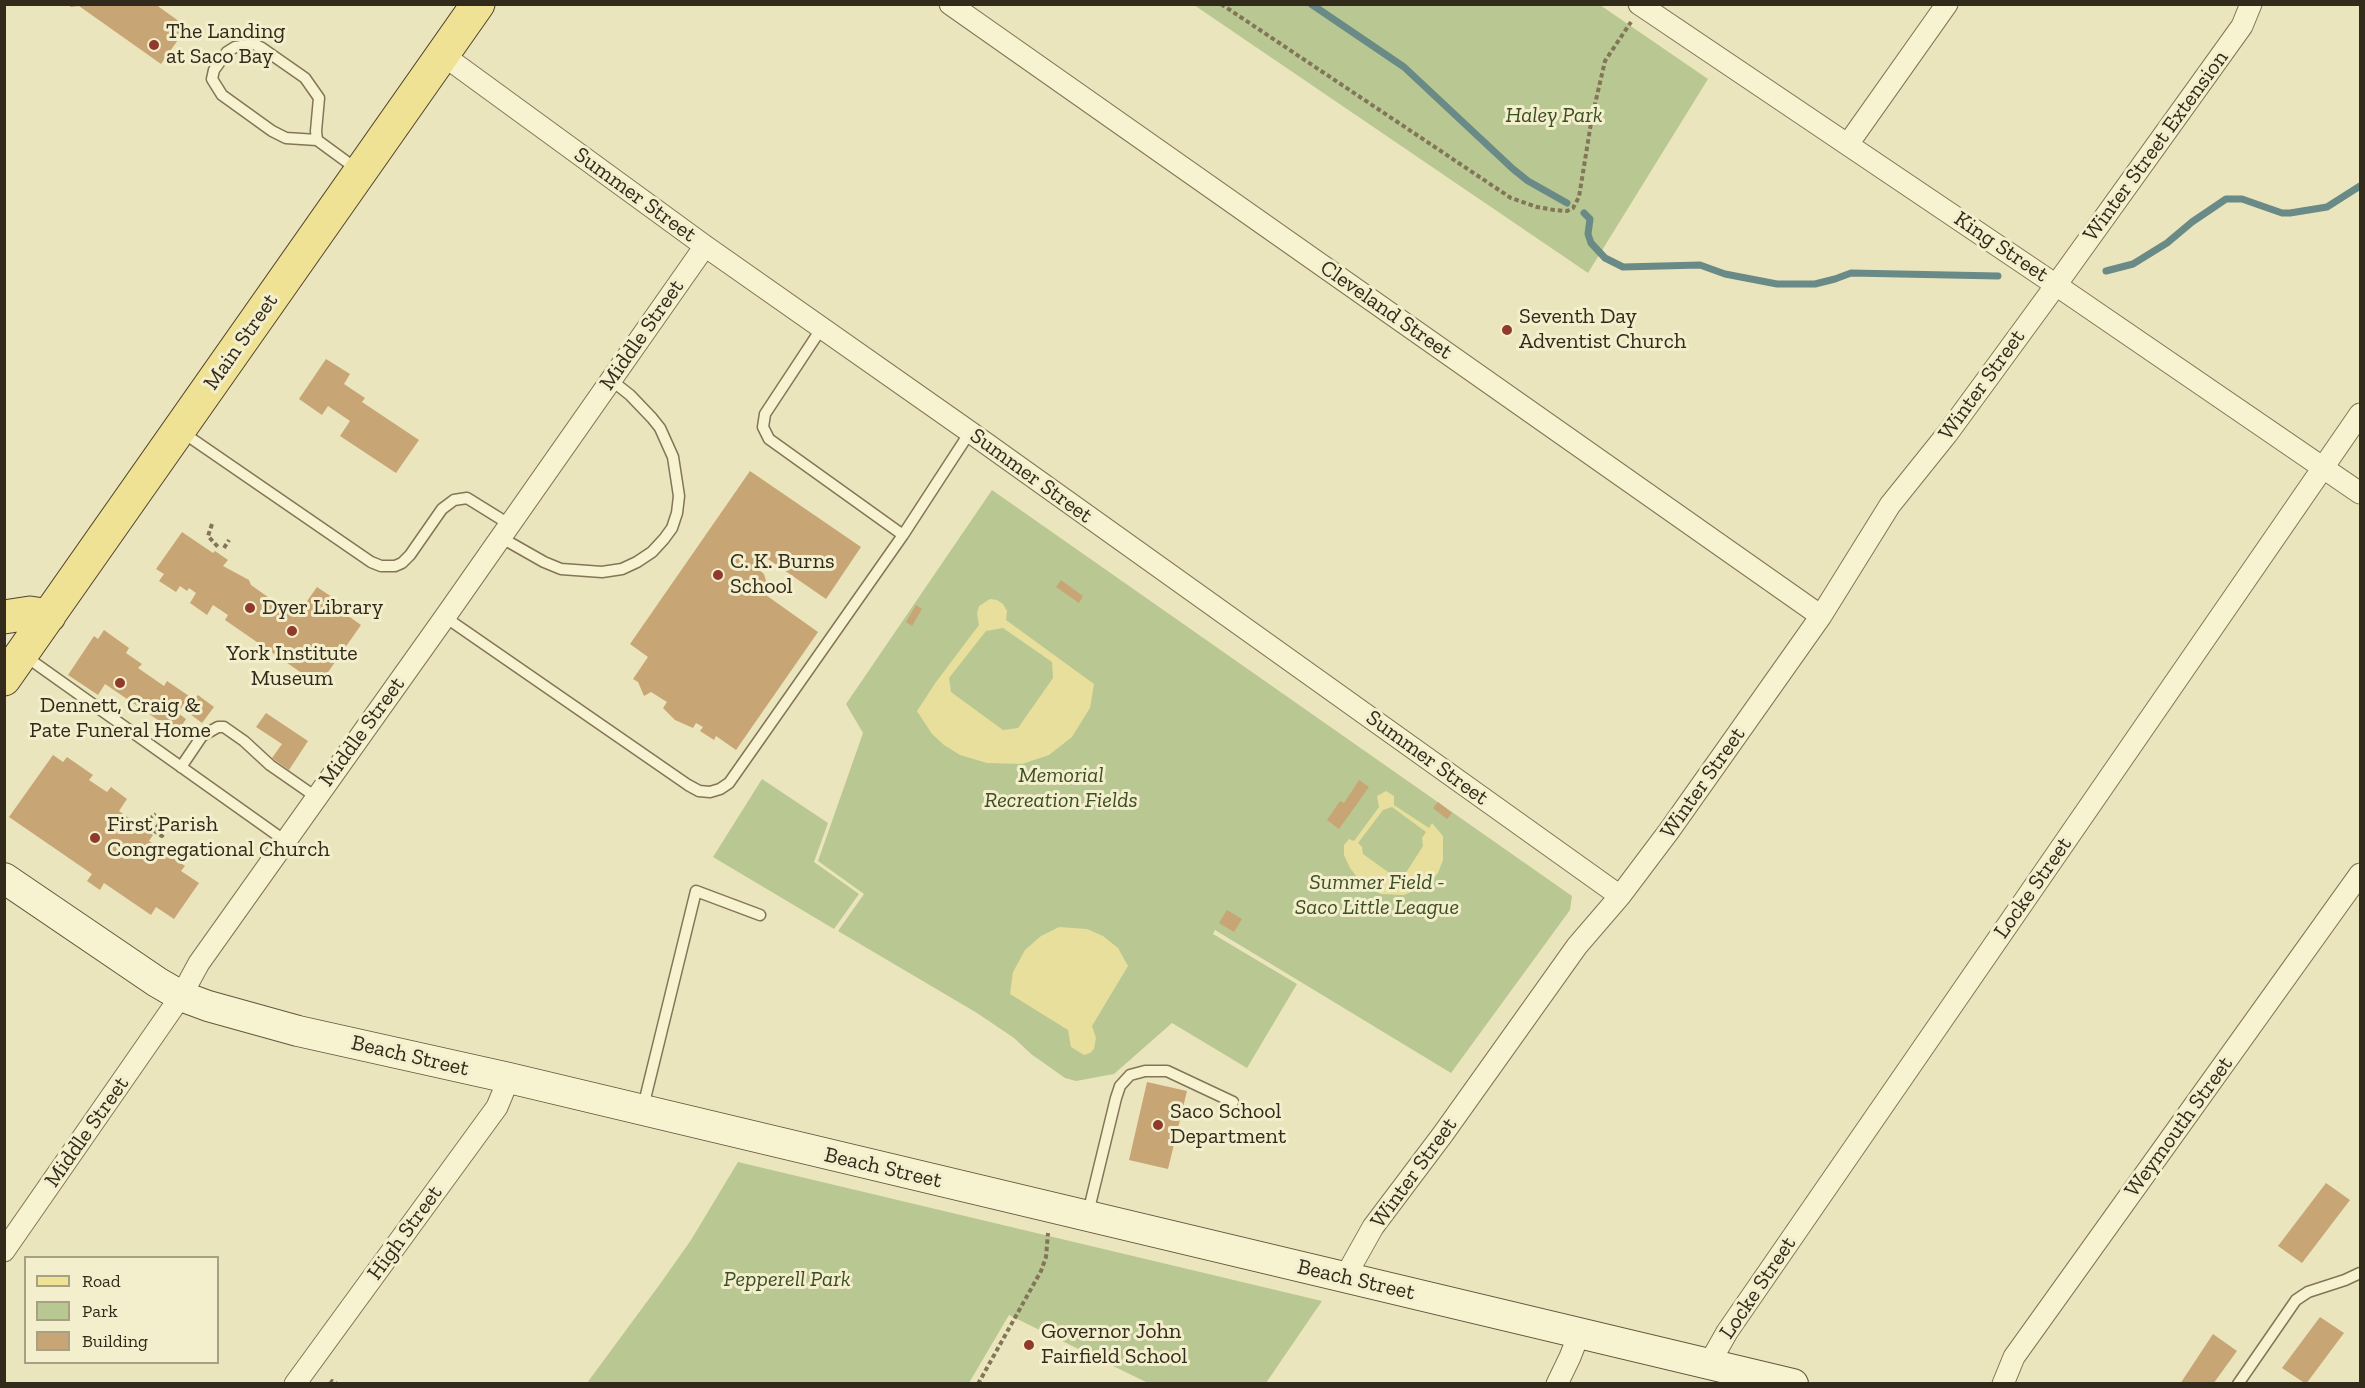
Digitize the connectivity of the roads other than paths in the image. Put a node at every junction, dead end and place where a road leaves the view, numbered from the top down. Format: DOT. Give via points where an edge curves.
graph roads {
  1 [pos="478,4"];
  2 [pos="950,4"];
  3 [pos="1947,4"];
  4 [pos="2251,4"];
  5 [pos="1640,5"];
  6 [pos="443,55"];
  7 [pos="317,140"];
  8 [pos="1848,144"];
  9 [pos="360,171"];
  10 [pos="705,246"];
  11 [pos="2056,285"];
  12 [pos="821,329"];
  13 [pos="610,380"];
  14 [pos="2361,414"];
  15 [pos="180,430"];
  16 [pos="970,432"];
  17 [pos="2323,467"];
  18 [pos="2361,493"];
  19 [pos="504,530"];
  20 [pos="903,535"];
  21 [pos="49,616"];
  22 [pos="1821,616"];
  23 [pos="4,617"];
  24 [pos="445,617"];
  25 [pos="10,671"];
  26 [pos="181,766"];
  27 [pos="316,797"];
  28 [pos="284,840"];
  29 [pos="2361,874"];
  30 [pos="4,878"];
  31 [pos="1620,896"];
  32 [pos="760,915"];
  33 [pos="181,996"];
  34 [pos="509,1078"];
  35 [pos="1233,1102"];
  36 [pos="642,1110"];
  37 [pos="1088,1216"];
  38 [pos="4,1251"];
  39 [pos="2361,1273"];
  40 [pos="1345,1277"];
  41 [pos="1579,1334"];
  42 [pos="1709,1364"];
  43 [pos="304,1380"];
  44 [pos="1557,1383"];
  45 [pos="1793,1383"];
  46 [pos="2003,1383"];
  47 [pos="2238,1383"];
  1 -- 6 [label="main road, Main Street"];
  2 -- 22 [label="street, Cleveland Street"];
  3 -- 8 [label="street"];
  4 -- 11 [label="street, Winter Street Extension" via="2242,26"];
  5 -- 8 [label="street, King Street"];
  6 -- 9 [label="main road, Main Street"];
  6 -- 10 [label="street, Summer Street"];
  7 -- 7 [label="lane" via="286,138 222,95 212,79 227,52 254,44 305,78 319,98"];
  7 -- 9 [label="lane"];
  8 -- 11 [label="street, King Street"];
  9 -- 15 [label="main road, Main Street"];
  10 -- 12 [label="street, Summer Street"];
  10 -- 13 [label="street, Middle Street"];
  11 -- 17 [label="street, King Street"];
  11 -- 22 [label="street, Winter Street" via="1890,505"];
  12 -- 16 [label="street, Summer Street"];
  12 -- 20 [label="lane" via="765,414 763,427 769,439"];
  13 -- 19 [label="street, Middle Street"];
  13 -- 19 [label="lane" via="640,404 668,442 679,496 668,533 637,562 602,572 561,569 544,562"];
  14 -- 17 [label="street, Locke Street"];
  15 -- 19 [label="lane" via="381,566 402,563 442,509 454,500 466,498"];
  15 -- 21 [label="main road, Main Street"];
  16 -- 20 [label="lane"];
  16 -- 31 [label="street, Summer Street"];
  17 -- 18 [label="street, King Street"];
  17 -- 42 [label="street, Locke Street" via="1727,1332"];
  19 -- 24 [label="street, Middle Street"];
  20 -- 24 [label="lane" via="729,783 710,792 688,785"];
  21 -- 23 [label="main road" via="30,613"];
  21 -- 25 [label="main road, Main Street"];
  22 -- 31 [label="street, Winter Street"];
  24 -- 27 [label="street, Middle Street"];
  25 -- 26 [label="lane"];
  26 -- 27 [label="lane" via="202,736 224,727"];
  26 -- 28 [label="lane"];
  27 -- 28 [label="street, Middle Street"];
  28 -- 33 [label="street, Middle Street" via="199,963"];
  29 -- 46 [label="street, Weymouth Street" via="2014,1357"];
  30 -- 33 [label="main road, Beach Street" via="111,953"];
  31 -- 40 [label="street, Winter Street" via="1577,946 1373,1227"];
  32 -- 36 [label="lane" via="696,891"];
  33 -- 34 [label="main road, Beach Street" via="298,1031"];
  33 -- 38 [label="street, Middle Street"];
  34 -- 36 [label="main road, Beach Street"];
  34 -- 43 [label="street, High Street" via="498,1107"];
  35 -- 37 [label="lane" via="1167,1071 1138,1072 1126,1079 1116,1098"];
  36 -- 37 [label="main road, Beach Street"];
  37 -- 40 [label="main road, Beach Street"];
  39 -- 47 [label="lane" via="2329,1283 2296,1300"];
  40 -- 41 [label="main road, Beach Street"];
  41 -- 42 [label="main road, Beach Street"];
  41 -- 44 [label="street"];
  42 -- 45 [label="main road, Beach Street"];
}
